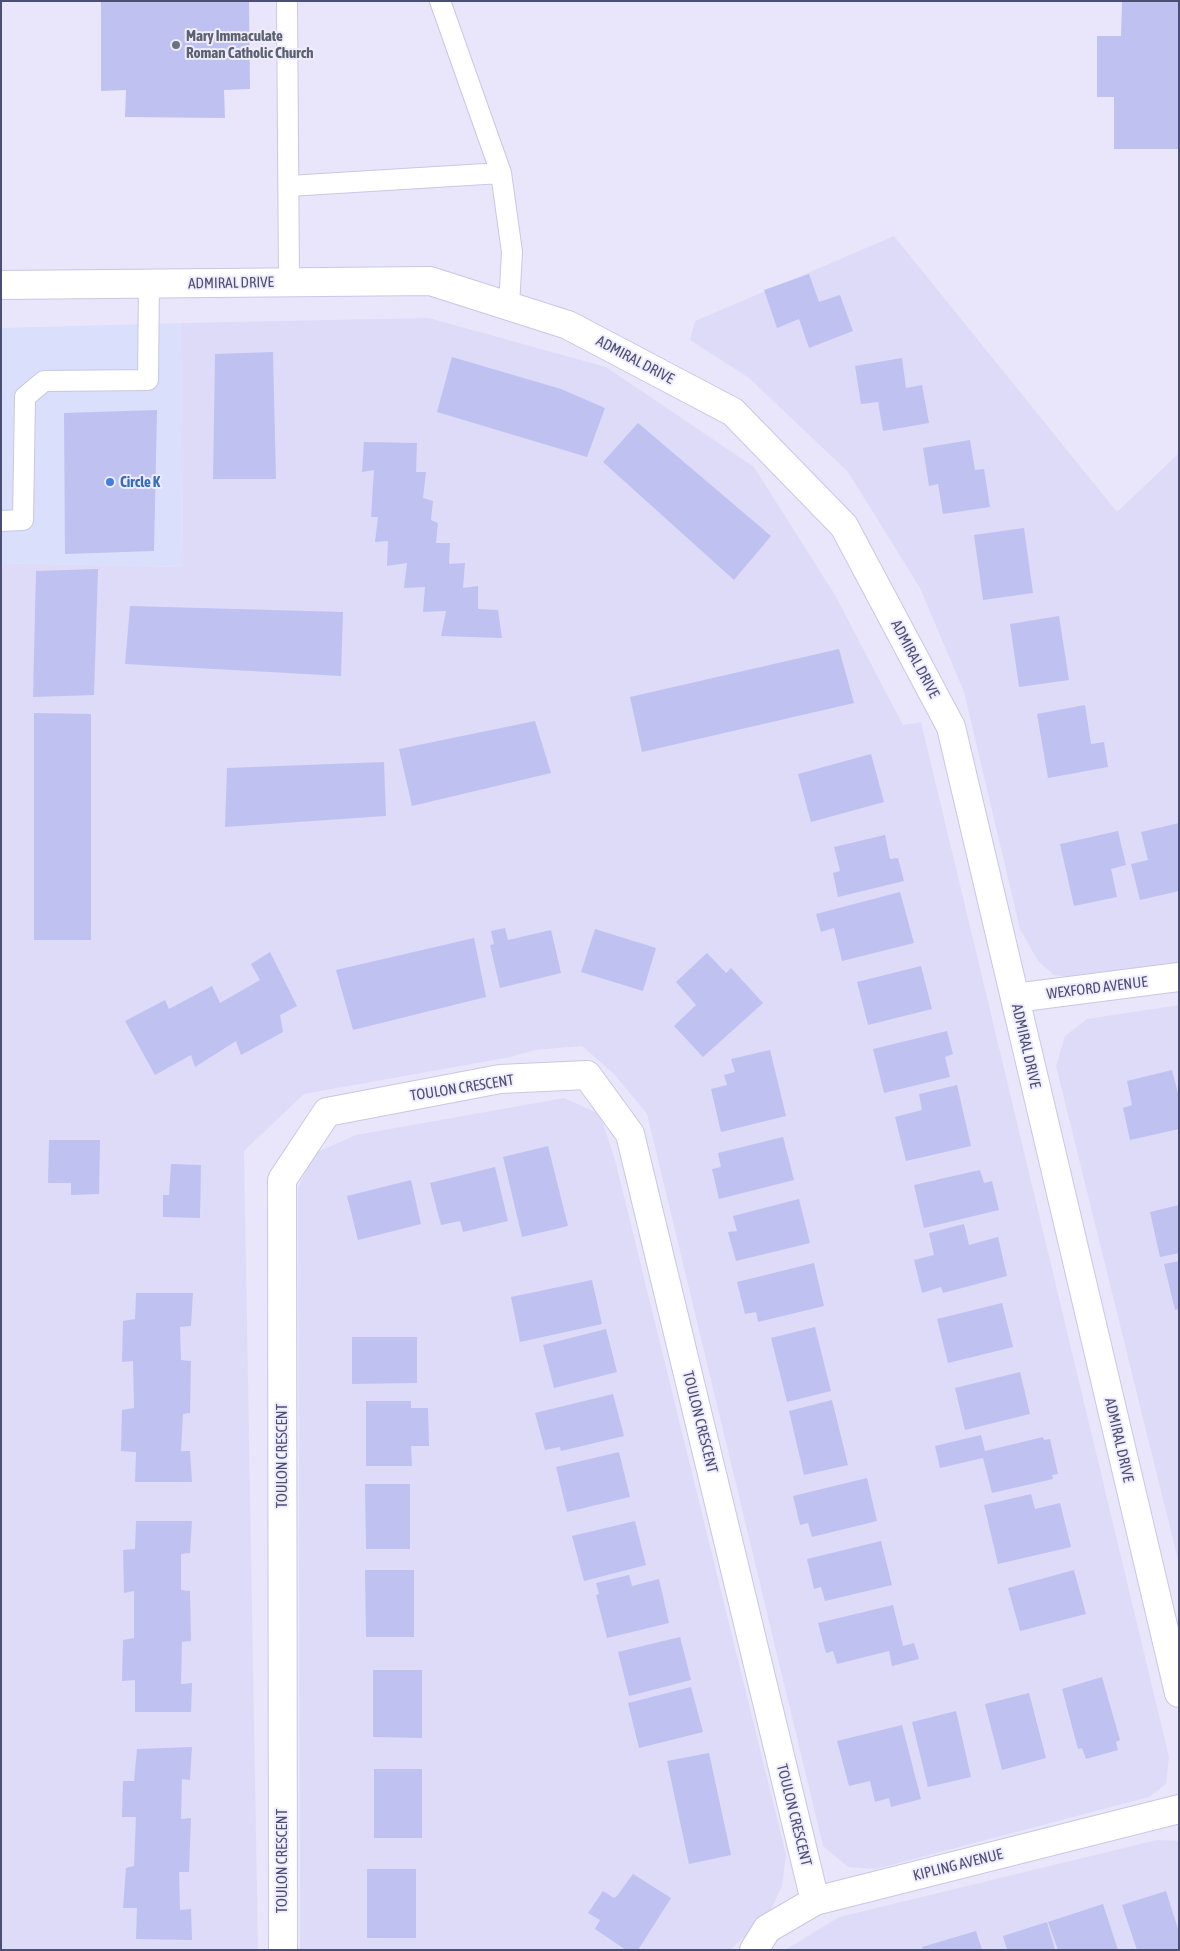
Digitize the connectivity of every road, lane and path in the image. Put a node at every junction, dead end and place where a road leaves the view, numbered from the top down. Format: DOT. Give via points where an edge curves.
graph roads {
  1 [pos="287,1"];
  2 [pos="440,1"];
  3 [pos="501,173"];
  4 [pos="289,186"];
  5 [pos="289,282"];
  6 [pos="149,283"];
  7 [pos="1,285"];
  8 [pos="509,306"];
  9 [pos="1,520"];
  10 [pos="1179,977"];
  11 [pos="1015,998"];
  12 [pos="1179,1693"];
  13 [pos="1179,1809"];
  14 [pos="815,1901"];
  15 [pos="283,1950"];
  16 [pos="754,1950"];
  1 -- 4 [label="lane"];
  2 -- 3 [label="lane"];
  3 -- 4 [label="lane"];
  3 -- 8 [label="lane" via="512,252"];
  4 -- 5 [label="lane"];
  5 -- 6 [label="street, ADMIRAL DRIVE"];
  5 -- 8 [label="street, ADMIRAL DRIVE" via="430,281"];
  6 -- 7 [label="street, ADMIRAL DRIVE"];
  6 -- 9 [label="lane" via="148,380 44,381 25,397 23,520"];
  8 -- 11 [label="street, ADMIRAL DRIVE" via="568,325 733,412 844,526 951,727"];
  10 -- 11 [label="street, WEXFORD AVENUE"];
  11 -- 12 [label="street, ADMIRAL DRIVE"];
  13 -- 14 [label="street, KIPLING AVENUE"];
  14 -- 15 [label="street, TOULON CRESCENT" via="630,1134 587,1075 500,1079 327,1112 282,1180"];
  14 -- 16 [label="street, KIPLING AVENUE" via="768,1929"];
}
